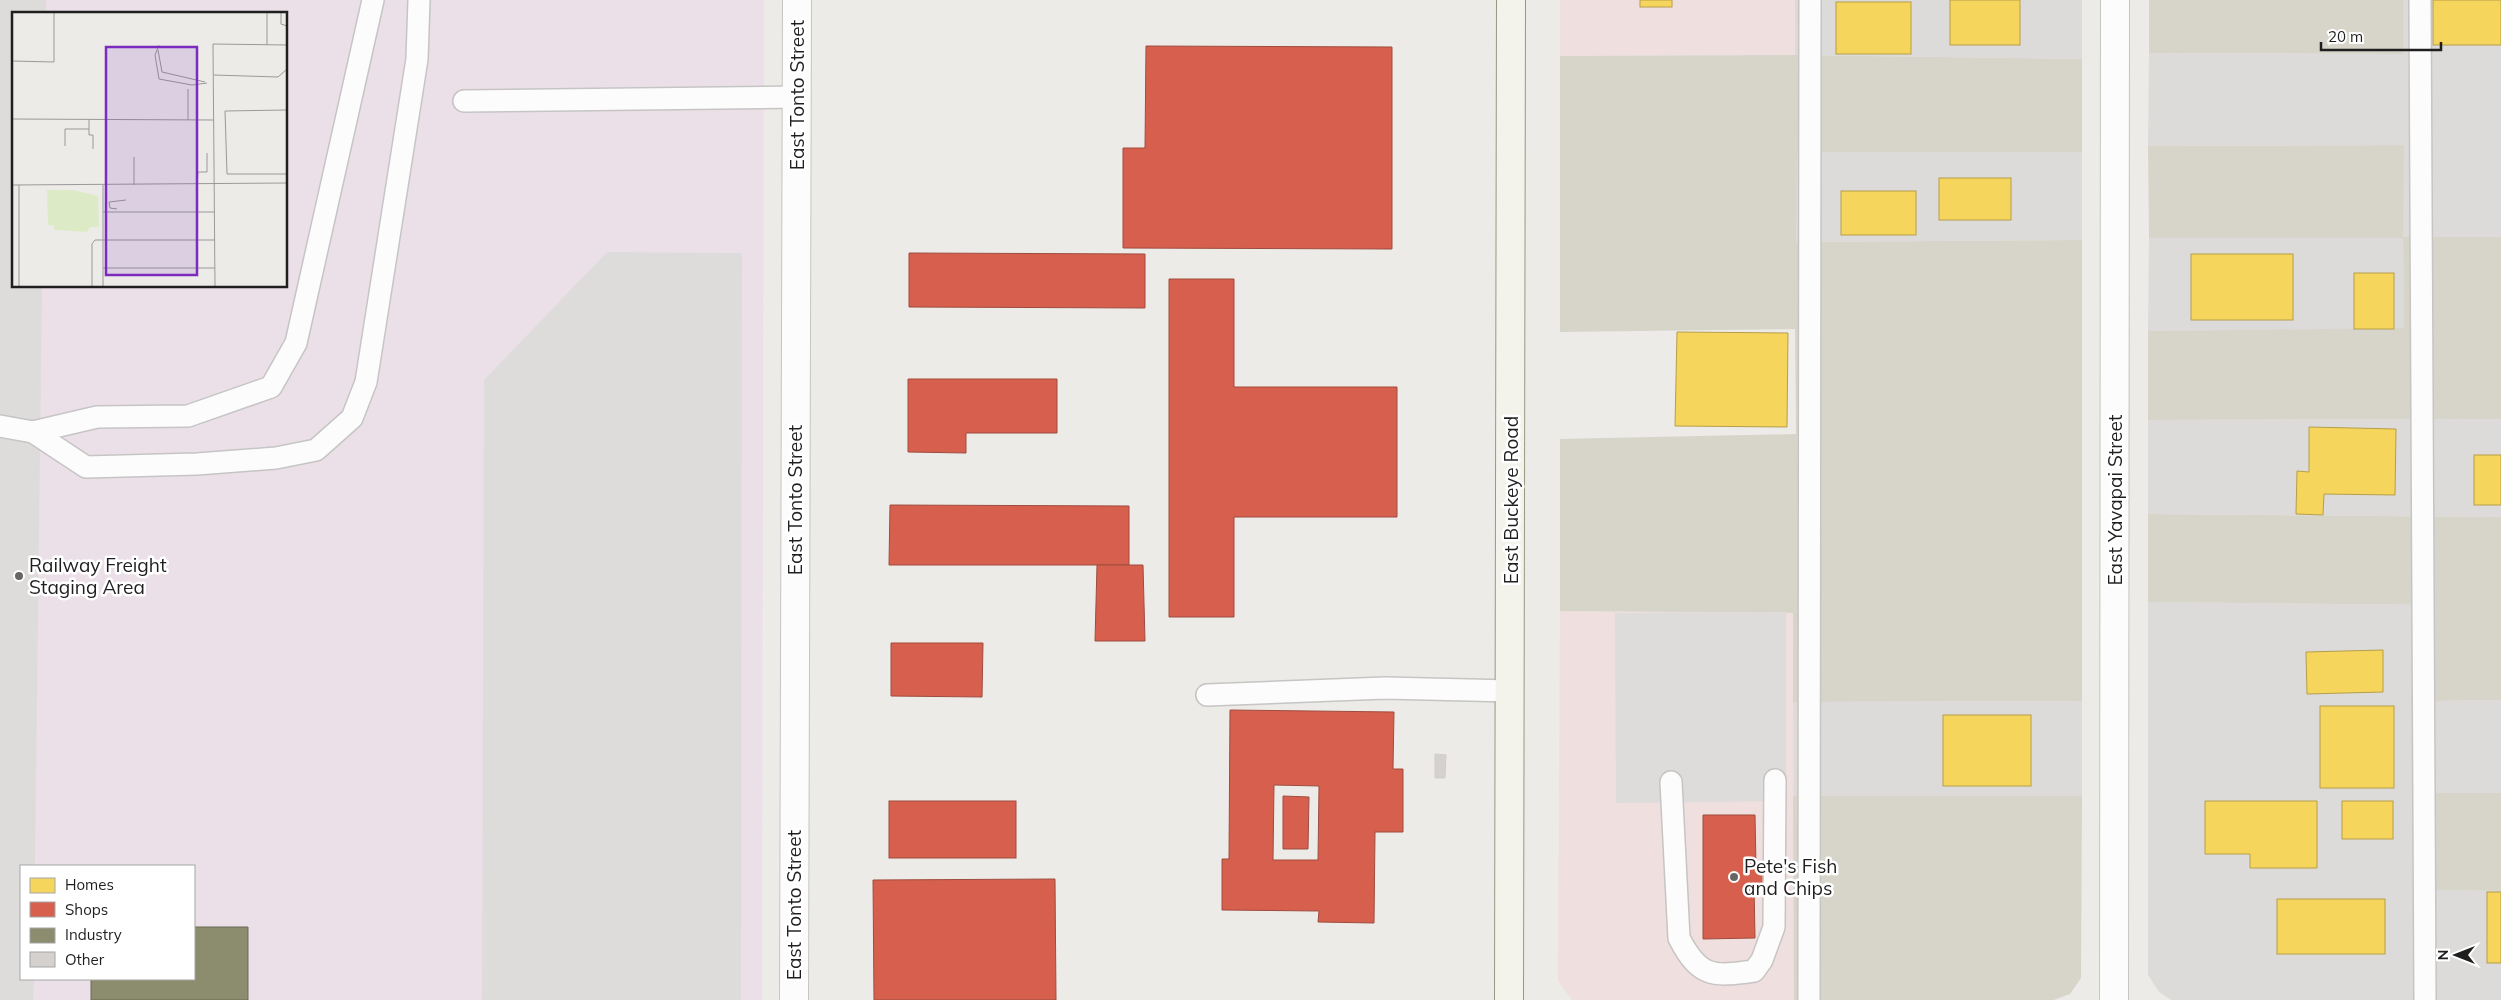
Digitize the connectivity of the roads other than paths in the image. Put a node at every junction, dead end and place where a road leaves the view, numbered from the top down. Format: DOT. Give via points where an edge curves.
graph roads {
  1 [pos="373,0"];
  2 [pos="419,0"];
  3 [pos="797,0"];
  4 [pos="1511,0"];
  5 [pos="1810,0"];
  6 [pos="2115,0"];
  7 [pos="2420,0"];
  8 [pos="797,98"];
  9 [pos="464,101"];
  10 [pos="0,426"];
  11 [pos="34,432"];
  12 [pos="1511,691"];
  13 [pos="1207,695"];
  14 [pos="1775,780"];
  15 [pos="1671,782"];
  16 [pos="794,1000"];
  17 [pos="1509,1000"];
  18 [pos="1809,1000"];
  19 [pos="2114,1000"];
  20 [pos="2425,1000"];
  1 -- 11 [label="lane" via="296,343 271,386 188,416 97,417"];
  2 -- 11 [label="lane" via="416,69 366,382 352,418 316,450 276,458 197,464 86,467"];
  3 -- 8 [label="street, East Tonto Street"];
  4 -- 12 [label="main road, East Buckeye Road"];
  5 -- 18 [label="lane"];
  6 -- 19 [label="street, East Yavapai Street"];
  7 -- 20 [label="lane"];
  8 -- 9 [label="lane"];
  8 -- 16 [label="street, East Tonto Street"];
  10 -- 11 [label="lane"];
  12 -- 13 [label="lane" via="1385,688"];
  12 -- 17 [label="main road, East Buckeye Road"];
  14 -- 15 [label="lane" via="1774,927 1762,960 1754,971 1729,975 1703,971 1689,958 1679,938"];
}
